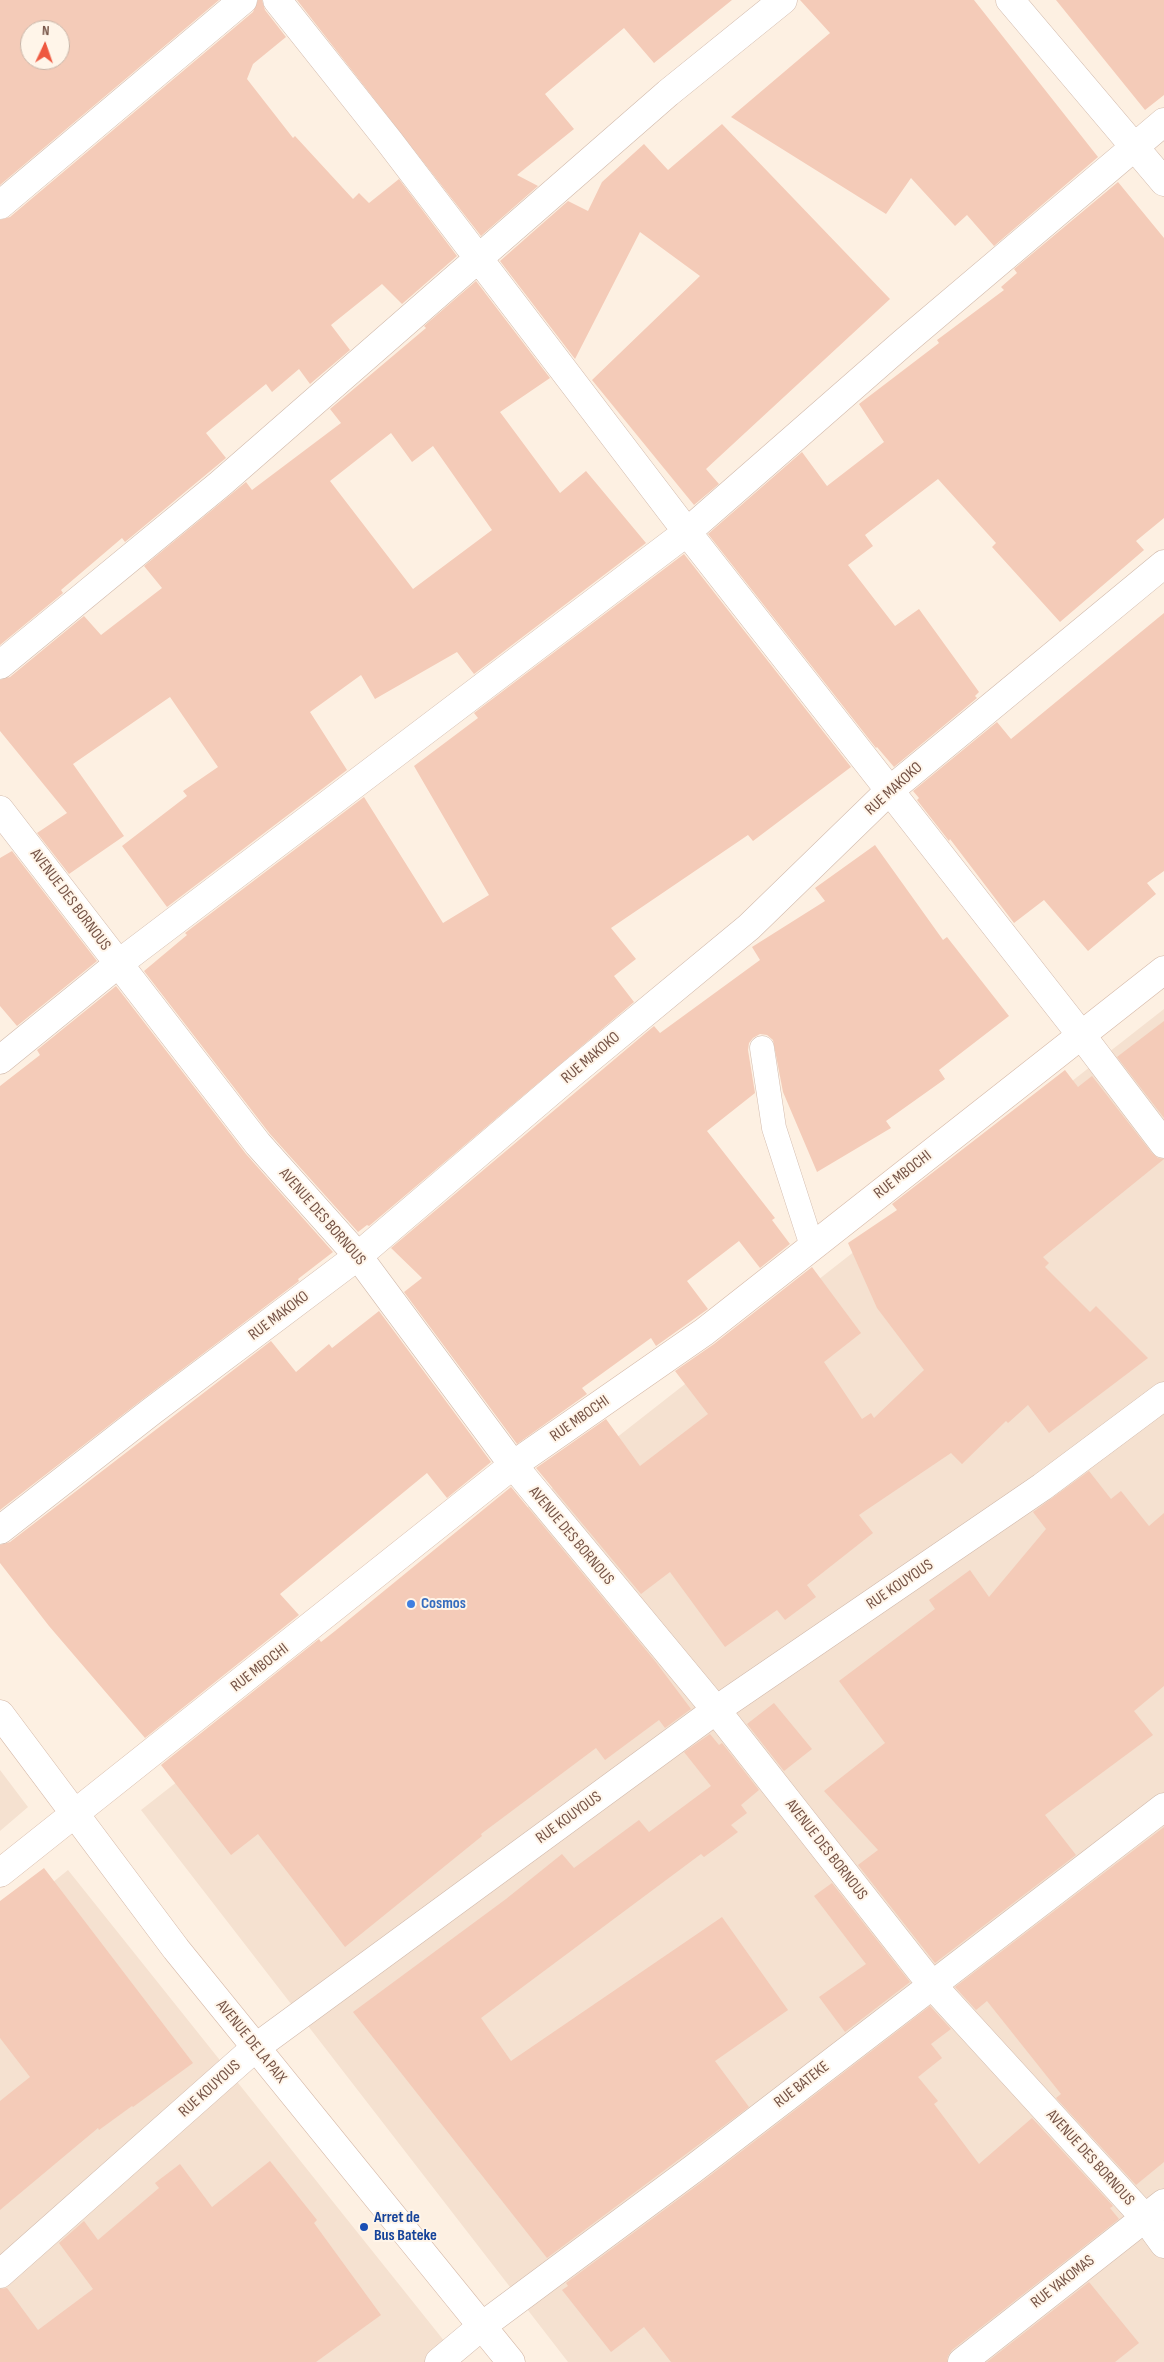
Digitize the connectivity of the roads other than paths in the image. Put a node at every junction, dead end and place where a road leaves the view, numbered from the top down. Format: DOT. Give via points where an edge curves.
graph roads {
  1 [pos="243,0"];
  2 [pos="276,0"];
  3 [pos="783,0"];
  4 [pos="1010,0"];
  5 [pos="1164,122"];
  6 [pos="1134,147"];
  7 [pos="1164,182"];
  8 [pos="0,205"];
  9 [pos="478,259"];
  10 [pos="687,532"];
  11 [pos="1164,564"];
  12 [pos="0,665"];
  13 [pos="889,791"];
  14 [pos="0,810"];
  15 [pos="118,964"];
  16 [pos="1164,970"];
  17 [pos="1082,1036"];
  18 [pos="762,1048"];
  19 [pos="0,1060"];
  20 [pos="1164,1144"];
  21 [pos="812,1246"];
  22 [pos="358,1256"];
  23 [pos="1164,1396"];
  24 [pos="513,1465"];
  25 [pos="0,1530"];
  26 [pos="716,1710"];
  27 [pos="0,1714"];
  28 [pos="1164,1807"];
  29 [pos="74,1815"];
  30 [pos="0,1873"];
  31 [pos="932,1985"];
  32 [pos="255,2048"];
  33 [pos="1154,2210"];
  34 [pos="1164,2244"];
  35 [pos="0,2274"];
  36 [pos="482,2326"];
  37 [pos="439,2362"];
  38 [pos="511,2362"];
  39 [pos="962,2362"];
  1 -- 8 [label="street"];
  2 -- 9 [label="street"];
  3 -- 9 [label="street" via="668,93"];
  4 -- 6 [label="street"];
  5 -- 6 [label="street"];
  6 -- 7 [label="street"];
  6 -- 10 [label="street"];
  9 -- 10 [label="street"];
  9 -- 12 [label="street" via="220,484"];
  10 -- 13 [label="street"];
  10 -- 15 [label="street"];
  11 -- 13 [label="street, RUE MAKOKO"];
  13 -- 17 [label="street"];
  13 -- 22 [label="street, RUE MAKOKO" via="749,927"];
  14 -- 15 [label="street, AVENUE DES BORNOUS"];
  15 -- 19 [label="street"];
  15 -- 22 [label="street, AVENUE DES BORNOUS" via="258,1144"];
  16 -- 17 [label="street, RUE MBOCHI"];
  17 -- 20 [label="street"];
  17 -- 21 [label="street, RUE MBOCHI"];
  18 -- 21 [label="lane" via="774,1128"];
  21 -- 24 [label="street, RUE MBOCHI" via="704,1332"];
  22 -- 24 [label="street, AVENUE DES BORNOUS"];
  22 -- 25 [label="street, RUE MAKOKO"];
  23 -- 26 [label="street, RUE KOUYOUS" via="1042,1487"];
  24 -- 26 [label="street, AVENUE DES BORNOUS"];
  24 -- 29 [label="street, RUE MBOCHI"];
  26 -- 31 [label="street, AVENUE DES BORNOUS"];
  26 -- 32 [label="street, RUE KOUYOUS"];
  27 -- 29 [label="street, AVENUE DE LA PAIX"];
  28 -- 31 [label="street, RUE BATEKE"];
  29 -- 30 [label="street, RUE MBOCHI"];
  29 -- 32 [label="street, AVENUE DE LA PAIX"];
  31 -- 33 [label="street, AVENUE DES BORNOUS"];
  31 -- 36 [label="street, RUE BATEKE"];
  32 -- 35 [label="street, RUE KOUYOUS"];
  32 -- 36 [label="street, AVENUE DE LA PAIX"];
  33 -- 34 [label="street, AVENUE DES BORNOUS"];
  33 -- 39 [label="street, RUE YAKOMAS"];
  36 -- 37 [label="street, RUE BATEKE"];
  36 -- 38 [label="street, AVENUE DE LA PAIX"];
}
